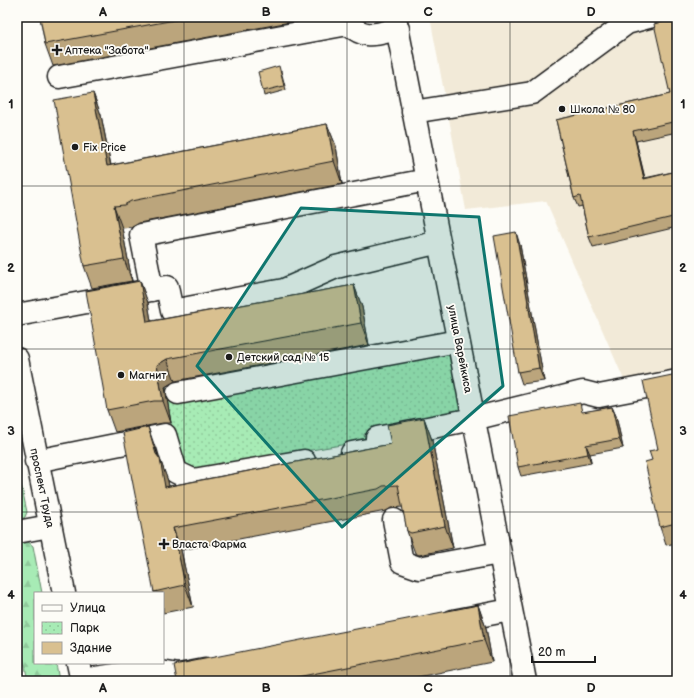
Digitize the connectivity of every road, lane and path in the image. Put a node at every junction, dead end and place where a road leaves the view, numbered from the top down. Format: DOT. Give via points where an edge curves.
graph roads {
  1 [pos="649,17"];
  2 [pos="396,23"];
  3 [pos="60,77"];
  4 [pos="414,112"];
  5 [pos="427,180"];
  6 [pos="439,242"];
  7 [pos="152,290"];
  8 [pos="17,315"];
  9 [pos="458,341"];
  10 [pos="17,359"];
  11 [pos="677,381"];
  12 [pos="178,394"];
  13 [pos="473,420"];
  14 [pos="36,461"];
  15 [pos="394,520"];
  16 [pos="50,526"];
  17 [pos="17,532"];
  18 [pos="499,553"];
  19 [pos="64,592"];
  20 [pos="510,610"];
  21 [pos="433,625"];
  22 [pos="78,664"];
  23 [pos="225,666"];
  24 [pos="82,681"];
  25 [pos="525,681"];
  1 -- 4 [label="street" via="627,23 532,92"];
  2 -- 3 [label="street" via="373,35 358,33 348,24"];
  2 -- 4 [label="street, улица Варейкиса"];
  4 -- 5 [label="street, улица Варейкиса"];
  5 -- 6 [label="street, улица Варейкиса"];
  5 -- 7 [label="street" via="141,235"];
  6 -- 7 [label="street" via="336,267 284,290 172,311 167,287"];
  6 -- 9 [label="street, улица Варейкиса"];
  7 -- 8 [label="street"];
  9 -- 12 [label="street"];
  9 -- 13 [label="street, улица Варейкиса"];
  10 -- 14 [label="street, проспект Труда"];
  11 -- 13 [label="street" via="599,396 583,392"];
  13 -- 14 [label="street" via="377,438 378,448 193,480 176,472 165,435"];
  13 -- 18 [label="street, улица Варейкиса"];
  14 -- 16 [label="street, проспект Труда"];
  15 -- 18 [label="street" via="402,562 419,568"];
  16 -- 17 [label="street"];
  16 -- 19 [label="street, проспект Труда"];
  18 -- 20 [label="street, улица Варейкиса"];
  20 -- 21 [label="street"];
  20 -- 25 [label="street, улица Варейкиса"];
  22 -- 24 [label="street"];
  23 -- 24 [label="street" via="179,675 148,670"];
}
